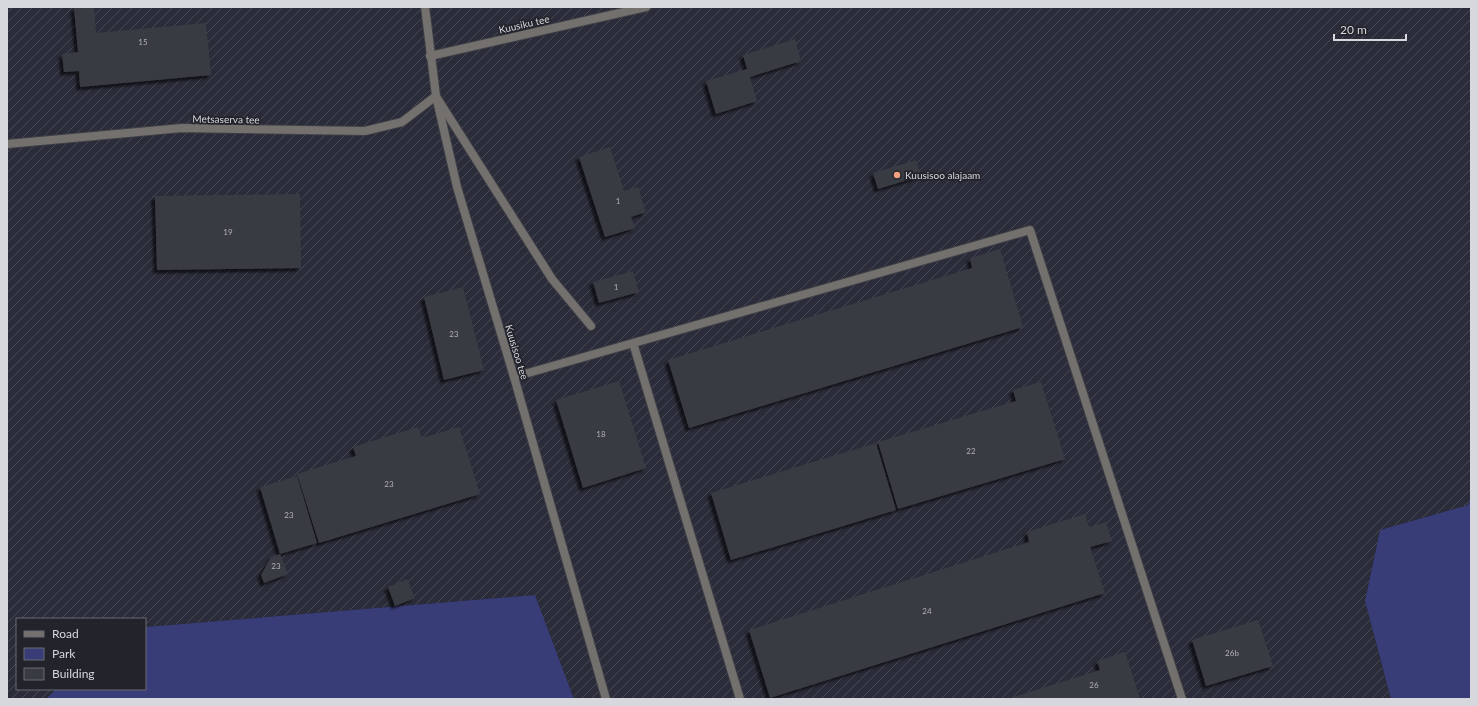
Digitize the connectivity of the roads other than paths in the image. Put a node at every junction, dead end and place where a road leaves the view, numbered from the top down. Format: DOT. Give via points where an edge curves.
graph roads {
  1 [pos="425,7"];
  2 [pos="646,7"];
  3 [pos="430,56"];
  4 [pos="436,96"];
  5 [pos="7,144"];
  6 [pos="591,326"];
  7 [pos="633,343"];
  8 [pos="514,377"];
  9 [pos="606,699"];
  10 [pos="740,699"];
  11 [pos="1182,699"];
  1 -- 3 [label="street, Kuusisoo tee"];
  2 -- 3 [label="street, Kuusiku tee"];
  3 -- 4 [label="street, Kuusisoo tee"];
  4 -- 5 [label="street, Metsaserva tee" via="402,122 365,131 182,128"];
  4 -- 6 [label="street" via="552,279"];
  4 -- 8 [label="street, Kuusisoo tee" via="457,187"];
  7 -- 8 [label="street"];
  7 -- 10 [label="street"];
  7 -- 11 [label="street" via="1030,230"];
  8 -- 9 [label="street, Kuusisoo tee"];
}
